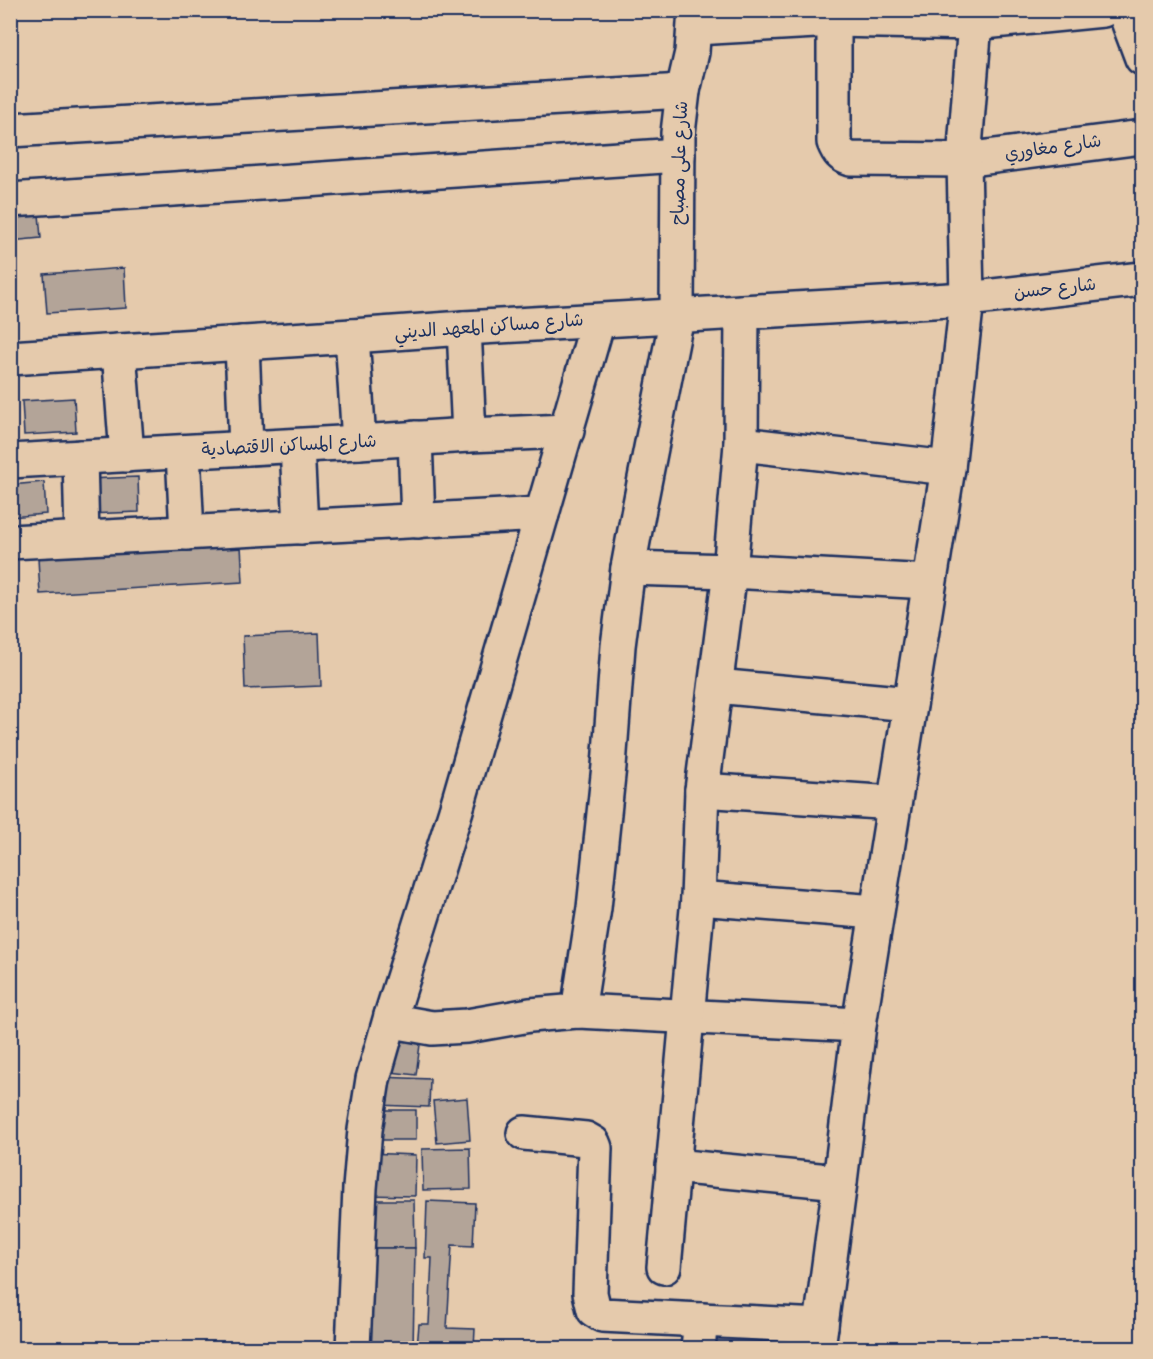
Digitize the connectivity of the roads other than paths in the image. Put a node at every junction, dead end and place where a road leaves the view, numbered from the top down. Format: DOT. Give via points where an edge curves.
graph roads {
  1 [pos="1103,10"];
  2 [pos="1124,10"];
  3 [pos="835,15"];
  4 [pos="975,17"];
  5 [pos="695,19"];
  6 [pos="1143,58"];
  7 [pos="683,91"];
  8 [pos="10,130"];
  9 [pos="1143,136"];
  10 [pos="678,154"];
  11 [pos="964,160"];
  12 [pos="10,200"];
  13 [pos="1143,279"];
  14 [pos="967,299"];
  15 [pos="742,312"];
  16 [pos="677,316"];
  17 [pos="598,321"];
  18 [pos="464,327"];
  19 [pos="352,336"];
  20 [pos="242,343"];
  21 [pos="119,351"];
  22 [pos="10,358"];
  23 [pos="567,431"];
  24 [pos="470,435"];
  25 [pos="415,438"];
  26 [pos="359,442"];
  27 [pos="741,444"];
  28 [pos="297,446"];
  29 [pos="246,448"];
  30 [pos="183,452"];
  31 [pos="127,455"];
  32 [pos="80,457"];
  33 [pos="10,461"];
  34 [pos="948,468"];
  35 [pos="542,514"];
  36 [pos="418,521"];
  37 [pos="301,527"];
  38 [pos="187,533"];
  39 [pos="82,538"];
  40 [pos="10,542"];
  41 [pos="628,568"];
  42 [pos="730,571"];
  43 [pos="929,582"];
  44 [pos="716,686"];
  45 [pos="910,704"];
  46 [pos="702,790"];
  47 [pos="894,803"];
  48 [pos="698,898"];
  49 [pos="876,912"];
  50 [pos="579,1011"];
  51 [pos="687,1015"];
  52 [pos="391,1016"];
  53 [pos="859,1025"];
  54 [pos="524,1132"];
  55 [pos="673,1166"];
  56 [pos="840,1182"];
  57 [pos="664,1267"];
  58 [pos="699,1334"];
  59 [pos="819,1337"];
  60 [pos="353,1348"];
  1 -- 4 [label="street"];
  2 -- 6 [label="street"];
  3 -- 4 [label="street"];
  3 -- 5 [label="street"];
  3 -- 11 [label="street, شارع مغاوري" via="834,142 843,157"];
  4 -- 11 [label="street"];
  5 -- 7 [label="street, شارع على مصباح"];
  7 -- 8 [label="street"];
  7 -- 10 [label="street, شارع على مصباح"];
  9 -- 11 [label="street, شارع مغاوري"];
  10 -- 12 [label="street"];
  10 -- 16 [label="street, شارع على مصباح"];
  11 -- 14 [label="street"];
  13 -- 14 [label="street, شارع حسن"];
  14 -- 15 [label="street, شارع مساكن المعهد الديني"];
  14 -- 34 [label="street"];
  15 -- 16 [label="street, شارع مساكن المعهد الديني"];
  15 -- 27 [label="street"];
  16 -- 17 [label="street, شارع مساكن المعهد الديني"];
  16 -- 41 [label="street, شارع على مصباح"];
  17 -- 18 [label="street, شارع مساكن المعهد الديني"];
  17 -- 23 [label="street"];
  18 -- 19 [label="street, شارع مساكن المعهد الديني"];
  18 -- 24 [label="street"];
  19 -- 20 [label="street, شارع مساكن المعهد الديني"];
  19 -- 26 [label="street"];
  20 -- 21 [label="street, شارع مساكن المعهد الديني"];
  20 -- 29 [label="street"];
  21 -- 22 [label="street, شارع مساكن المعهد الديني"];
  21 -- 31 [label="street"];
  23 -- 24 [label="street, شارع المساكن الاقتصادية"];
  23 -- 35 [label="street"];
  24 -- 25 [label="street, شارع المساكن الاقتصادية"];
  25 -- 26 [label="street, شارع المساكن الاقتصادية"];
  25 -- 36 [label="street"];
  26 -- 28 [label="street, شارع المساكن الاقتصادية"];
  27 -- 34 [label="street"];
  27 -- 42 [label="street"];
  28 -- 29 [label="street, شارع المساكن الاقتصادية"];
  28 -- 37 [label="street"];
  29 -- 30 [label="street, شارع المساكن الاقتصادية"];
  30 -- 31 [label="street, شارع المساكن الاقتصادية"];
  30 -- 38 [label="street"];
  31 -- 32 [label="street, شارع المساكن الاقتصادية"];
  32 -- 33 [label="street, شارع المساكن الاقتصادية"];
  32 -- 39 [label="street"];
  34 -- 43 [label="street"];
  35 -- 36 [label="street"];
  35 -- 52 [label="street"];
  36 -- 37 [label="street"];
  37 -- 38 [label="street"];
  38 -- 39 [label="street"];
  39 -- 40 [label="street"];
  41 -- 42 [label="street"];
  41 -- 50 [label="street, شارع على مصباح" via="596,896"];
  42 -- 43 [label="street"];
  42 -- 44 [label="street"];
  43 -- 45 [label="street"];
  44 -- 45 [label="street"];
  44 -- 46 [label="street"];
  45 -- 47 [label="street"];
  46 -- 47 [label="street"];
  46 -- 48 [label="street"];
  47 -- 49 [label="street"];
  48 -- 49 [label="street"];
  48 -- 51 [label="street"];
  49 -- 53 [label="street"];
  50 -- 51 [label="street"];
  50 -- 52 [label="street" via="432,1028"];
  51 -- 53 [label="street"];
  51 -- 55 [label="street"];
  52 -- 60 [label="street" via="373,1079 365,1130"];
  53 -- 56 [label="street"];
  54 -- 58 [label="street" via="586,1139 595,1148 590,1293 594,1310 602,1315"];
  55 -- 56 [label="street"];
  55 -- 57 [label="street"];
  56 -- 59 [label="street"];
  58 -- 59 [label="street"];
}
